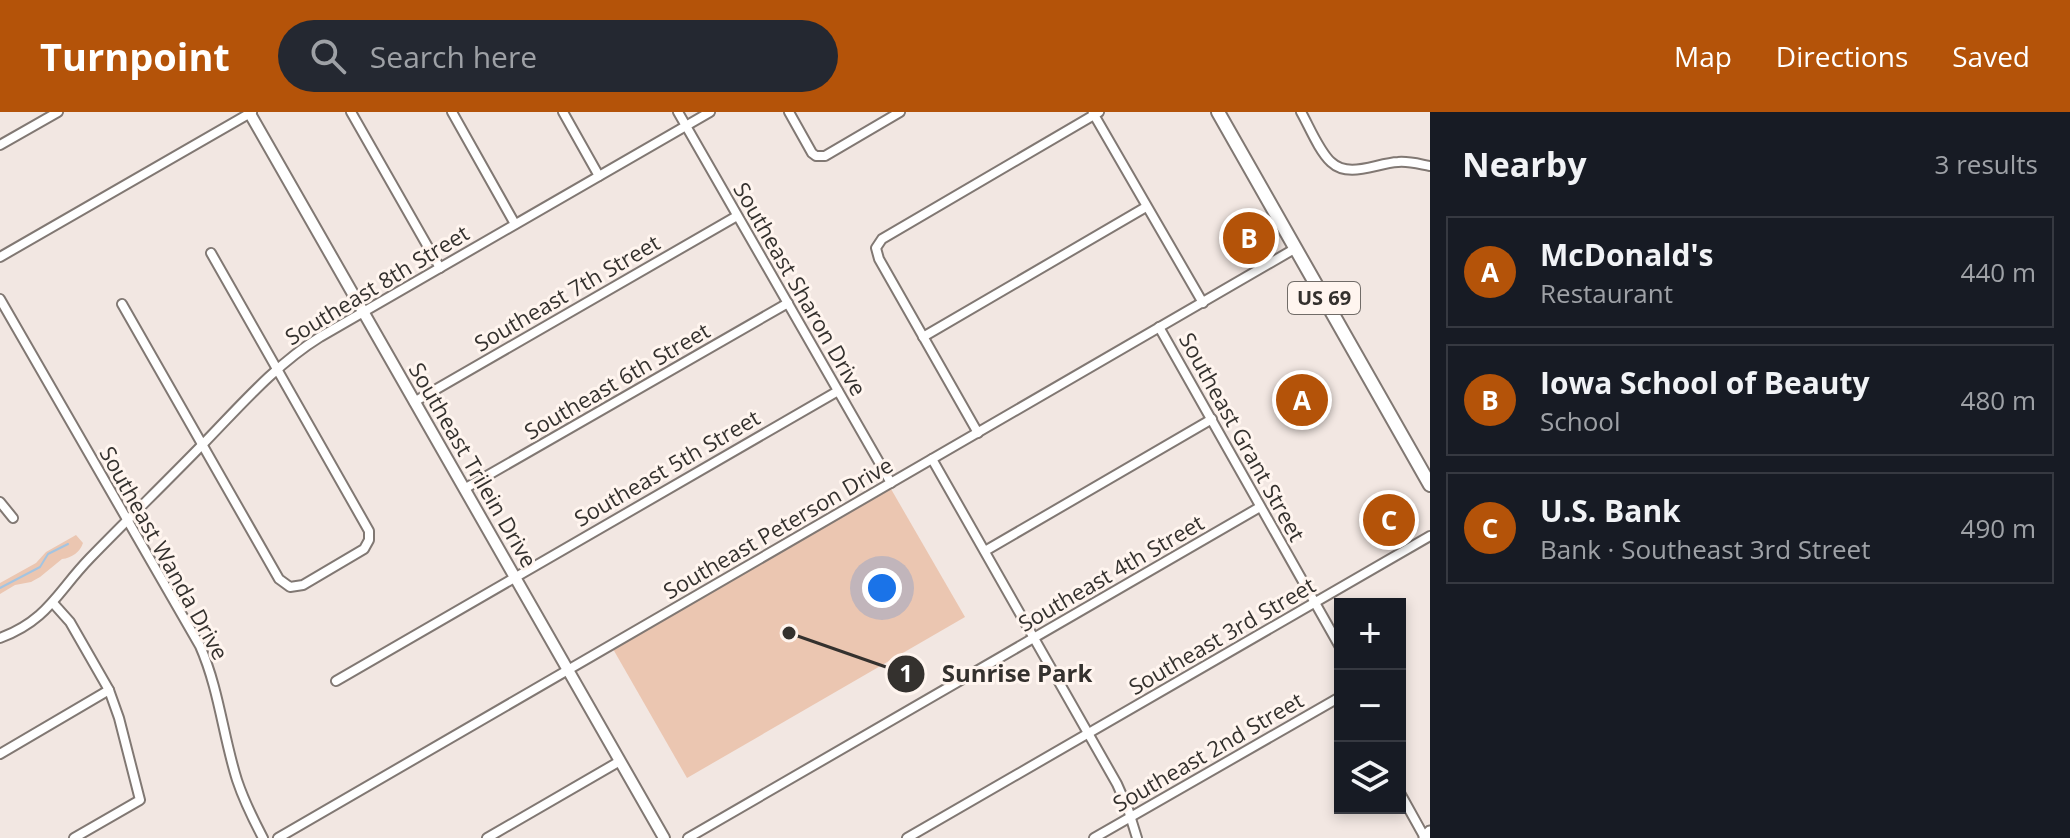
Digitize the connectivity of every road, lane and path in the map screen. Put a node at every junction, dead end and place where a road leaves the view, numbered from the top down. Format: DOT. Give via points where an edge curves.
graph roads {
  1 [pos="58,112"];
  2 [pos="351,112"];
  3 [pos="452,112"];
  4 [pos="563,112"];
  5 [pos="678,112"];
  6 [pos="710,112"];
  7 [pos="789,112"];
  8 [pos="900,112"];
  9 [pos="1218,112"];
  10 [pos="1301,112"];
  11 [pos="251,113"];
  12 [pos="1095,113"];
  13 [pos="686,126"];
  14 [pos="0,145"];
  15 [pos="1430,166"];
  16 [pos="599,176"];
  17 [pos="1146,207"];
  18 [pos="737,216"];
  19 [pos="515,224"];
  20 [pos="1296,248"];
  21 [pos="211,253"];
  22 [pos="0,257"];
  23 [pos="440,268"];
  24 [pos="0,299"];
  25 [pos="788,303"];
  26 [pos="1203,303"];
  27 [pos="122,304"];
  28 [pos="363,313"];
  29 [pos="1159,327"];
  30 [pos="923,337"];
  31 [pos="277,369"];
  32 [pos="838,391"];
  33 [pos="414,402"];
  34 [pos="1212,419"];
  35 [pos="978,433"];
  36 [pos="202,444"];
  37 [pos="932,459"];
  38 [pos="891,483"];
  39 [pos="1430,485"];
  40 [pos="464,489"];
  41 [pos="0,502"];
  42 [pos="1260,507"];
  43 [pos="13,518"];
  44 [pos="128,521"];
  45 [pos="1430,536"];
  46 [pos="985,551"];
  47 [pos="514,577"];
  48 [pos="53,603"];
  49 [pos="1315,603"];
  50 [pos="1334,636"];
  51 [pos="0,638"];
  52 [pos="1035,638"];
  53 [pos="567,669"];
  54 [pos="336,681"];
  55 [pos="109,690"];
  56 [pos="1334,700"];
  57 [pos="1089,734"];
  58 [pos="0,754"];
  59 [pos="620,761"];
  60 [pos="1406,804"];
  61 [pos="1131,817"];
  62 [pos="1430,832"];
  63 [pos="74,838"];
  64 [pos="263,838"];
  65 [pos="278,838"];
  66 [pos="487,838"];
  67 [pos="664,838"];
  68 [pos="688,838"];
  69 [pos="907,838"];
  70 [pos="1094,838"];
  71 [pos="1137,838"];
  72 [pos="1425,838"];
  1 -- 14 [label="street"];
  2 -- 23 [label="street"];
  3 -- 19 [label="street"];
  4 -- 16 [label="street"];
  5 -- 13 [label="street, Southeast Sharon Drive"];
  6 -- 13 [label="street, Southeast 8th Street"];
  7 -- 8 [label="street" via="816,156 825,156"];
  9 -- 20 [label="main road, US 69"];
  10 -- 15 [label="street" via="1328,160 1343,169 1401,162"];
  11 -- 22 [label="street"];
  11 -- 28 [label="street, Southeast Trilein Drive"];
  12 -- 17 [label="street, Southeast Grant Street"];
  12 -- 30 [label="street" via="882,239 876,254"];
  13 -- 16 [label="street, Southeast 8th Street"];
  13 -- 18 [label="street, Southeast Sharon Drive"];
  16 -- 19 [label="street, Southeast 8th Street"];
  17 -- 26 [label="street, Southeast Grant Street"];
  17 -- 30 [label="street"];
  18 -- 25 [label="street, Southeast Sharon Drive"];
  18 -- 33 [label="street, Southeast 7th Street"];
  19 -- 23 [label="street, Southeast 8th Street"];
  20 -- 26 [label="street, Southeast Peterson Drive"];
  20 -- 39 [label="main road, US 69"];
  21 -- 31 [label="street"];
  23 -- 28 [label="street, Southeast 8th Street"];
  24 -- 44 [label="street, Southeast Wanda Drive"];
  25 -- 32 [label="street, Southeast Sharon Drive"];
  25 -- 40 [label="street, Southeast 6th Street"];
  26 -- 29 [label="street, Southeast Peterson Drive"];
  27 -- 36 [label="street"];
  28 -- 31 [label="street, Southeast 8th Street"];
  28 -- 33 [label="street, Southeast Trilein Drive"];
  29 -- 34 [label="street, Southeast Grant Street"];
  29 -- 35 [label="street, Southeast Peterson Drive"];
  30 -- 35 [label="street"];
  31 -- 36 [label="street, Southeast 8th Street"];
  31 -- 36 [label="street" via="368,527 364,549 299,586 284,584"];
  32 -- 38 [label="street, Southeast Sharon Drive"];
  32 -- 47 [label="street, Southeast 5th Street"];
  33 -- 40 [label="street, Southeast Trilein Drive"];
  34 -- 42 [label="street, Southeast Grant Street"];
  34 -- 46 [label="street"];
  35 -- 37 [label="street, Southeast Peterson Drive"];
  36 -- 44 [label="street, Southeast 8th Street"];
  37 -- 38 [label="street, Southeast Peterson Drive"];
  37 -- 46 [label="street"];
  38 -- 53 [label="street, Southeast Peterson Drive"];
  40 -- 47 [label="street, Southeast Trilein Drive"];
  41 -- 43 [label="street"];
  42 -- 49 [label="street, Southeast Grant Street"];
  42 -- 52 [label="street, Southeast 4th Street"];
  44 -- 48 [label="street, Southeast 8th Street"];
  44 -- 64 [label="street, Southeast Wanda Drive" via="200,646 236,778"];
  45 -- 49 [label="street, Southeast 3rd Street"];
  46 -- 52 [label="street"];
  47 -- 53 [label="street, Southeast Trilein Drive"];
  47 -- 54 [label="street, Southeast 5th Street"];
  48 -- 51 [label="street, Southeast 8th Street" via="31,623"];
  48 -- 55 [label="street" via="70,622"];
  49 -- 50 [label="street, Southeast Grant Street"];
  49 -- 57 [label="street, Southeast 3rd Street"];
  52 -- 57 [label="street"];
  52 -- 68 [label="street, Southeast 4th Street"];
  53 -- 59 [label="street, Southeast Trilein Drive"];
  53 -- 65 [label="street, Southeast Peterson Drive"];
  55 -- 58 [label="street"];
  55 -- 63 [label="street" via="140,800"];
  56 -- 61 [label="street, Southeast 2nd Street"];
  57 -- 61 [label="street"];
  57 -- 69 [label="street, Southeast 3rd Street"];
  59 -- 66 [label="street"];
  59 -- 67 [label="street, Southeast Trilein Drive"];
  60 -- 72 [label="street"];
  61 -- 70 [label="street, Southeast 2nd Street"];
  61 -- 71 [label="street"];
  62 -- 72 [label="main road"];
}
